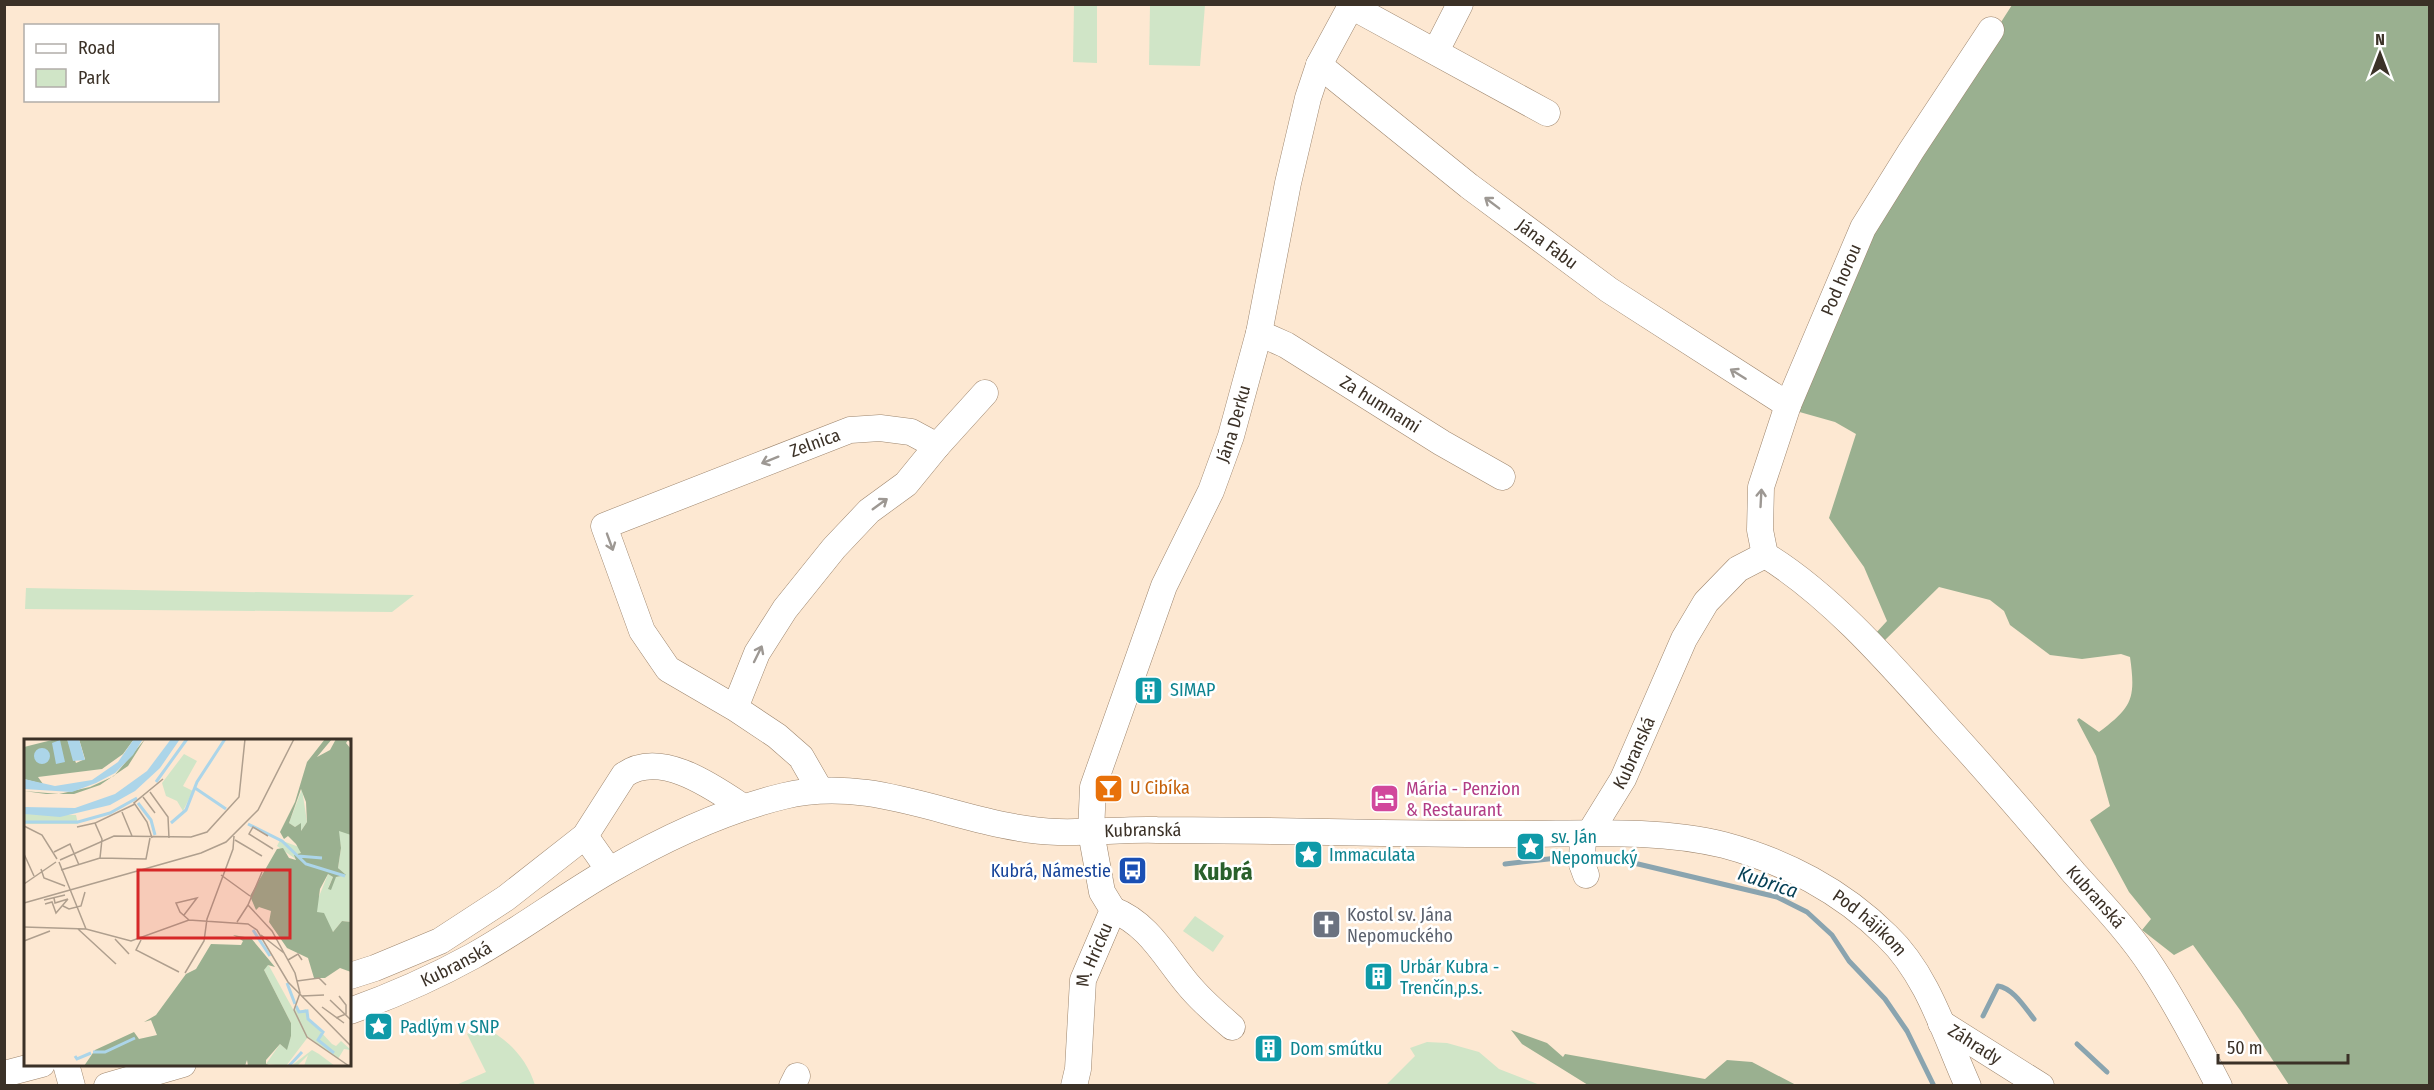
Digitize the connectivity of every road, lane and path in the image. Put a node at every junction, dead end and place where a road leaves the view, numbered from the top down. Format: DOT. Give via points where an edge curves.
graph roads {
  1 [pos="1460,4"];
  2 [pos="1352,5"];
  3 [pos="1991,30"];
  4 [pos="1436,51"];
  5 [pos="1319,65"];
  6 [pos="1547,113"];
  7 [pos="1259,333"];
  8 [pos="985,393"];
  9 [pos="1788,405"];
  10 [pos="937,446"];
  11 [pos="1502,477"];
  12 [pos="1765,555"];
  13 [pos="735,708"];
  14 [pos="820,790"];
  15 [pos="743,807"];
  16 [pos="1091,832"];
  17 [pos="585,836"];
  18 [pos="1585,850"];
  19 [pos="609,870"];
  20 [pos="506,898"];
  21 [pos="1113,910"];
  22 [pos="523,924"];
  23 [pos="375,968"];
  24 [pos="351,976"];
  25 [pos="386,998"];
  26 [pos="351,1011"];
  27 [pos="1941,1023"];
  28 [pos="1232,1027"];
  29 [pos="38,1066"];
  30 [pos="66,1066"];
  31 [pos="179,1066"];
  32 [pos="4,1074"];
  33 [pos="72,1086"];
  34 [pos="107,1086"];
  35 [pos="1074,1086"];
  36 [pos="1968,1086"];
  37 [pos="2041,1086"];
  38 [pos="2219,1086"];
  1 -- 4 [label="street"];
  2 -- 4 [label="street, Jána Derku"];
  2 -- 5 [label="street, Jána Derku"];
  3 -- 9 [label="street, Pod horou" via="1863,228"];
  4 -- 6 [label="street, Jána Derku"];
  5 -- 7 [label="street, Jána Derku" via="1301,126"];
  9 -- 5 [label="street, Jána Fabu, one-way" via="1609,290 1469,186"];
  7 -- 11 [label="street, Za humnami" via="1286,345"];
  7 -- 16 [label="street, Jána Derku" via="1231,436 1211,491 1164,586 1093,787"];
  8 -- 10 [label="street"];
  12 -- 9 [label="street, Pod horou, one-way" via="1760,530 1761,487"];
  13 -- 10 [label="street, one-way" via="757,653 785,609 869,511 906,484"];
  10 -- 13 [label="street, Zelnica, one-way" via="911,432 850,430 604,526 642,631 668,669"];
  12 -- 18 [label="street, Kubranská" via="1738,569 1706,602 1684,639 1623,779"];
  12 -- 38 [label="street, Kubranská" via="1832,607 1902,678 2113,918 2151,966 2192,1032"];
  13 -- 14 [label="street, Zelnica" via="801,757"];
  14 -- 15 [label="street, Kubranská"];
  14 -- 16 [label="street, Kubranská" via="862,791 1029,829"];
  15 -- 17 [label="street, Kubranská" via="687,774 642,766 624,775"];
  15 -- 19 [label="street, Kubranská" via="683,831"];
  16 -- 18 [label="street, Kubranská" via="1360,834"];
  16 -- 21 [label="street, M. Hricku" via="1102,892"];
  17 -- 19 [label="street"];
  17 -- 20 [label="street, Kubranská"];
  18 -- 27 [label="street, Pod hájikom" via="1661,836 1720,844 1799,873 1830,891 1891,939 1909,961"];
  19 -- 22 [label="street, Kubranská"];
  20 -- 22 [label="street"];
  20 -- 23 [label="street, Kubranská" via="440,941"];
  21 -- 28 [label="street" via="1126,915 1157,943 1191,988"];
  21 -- 35 [label="street, M. Hricku" via="1083,980"];
  22 -- 25 [label="street, Kubranská" via="478,953"];
  23 -- 24 [label="street, Kubranská"];
  23 -- 25 [label="street"];
  25 -- 26 [label="street, Kubranská"];
  27 -- 36 [label="street, Pod hájikom"];
  27 -- 37 [label="street, Záhrady"];
  29 -- 32 [label="street"];
  30 -- 33 [label="street"];
  31 -- 34 [label="street"];
}
